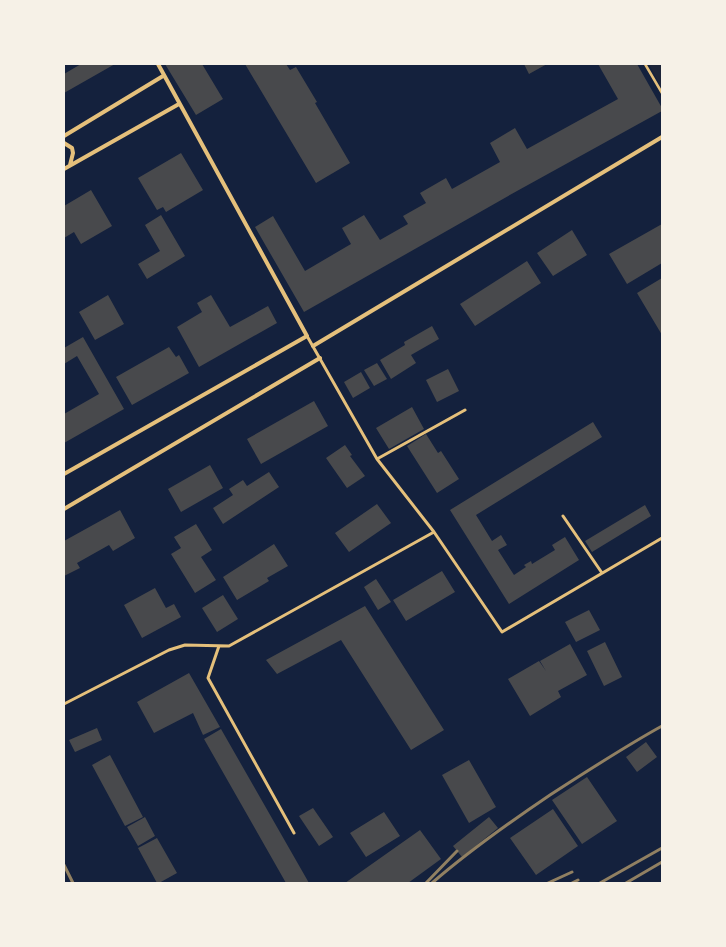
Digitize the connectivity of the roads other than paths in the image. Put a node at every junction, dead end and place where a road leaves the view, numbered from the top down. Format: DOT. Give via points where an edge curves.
graph roads {
  1 [pos="158,64"];
  2 [pos="163,76"];
  3 [pos="180,104"];
  4 [pos="64,136"];
  5 [pos="662,137"];
  6 [pos="64,143"];
  7 [pos="70,165"];
  8 [pos="64,168"];
  9 [pos="307,336"];
  10 [pos="313,346"];
  11 [pos="320,358"];
  12 [pos="465,410"];
  13 [pos="377,459"];
  14 [pos="64,474"];
  15 [pos="64,509"];
  16 [pos="563,516"];
  17 [pos="434,532"];
  18 [pos="662,538"];
  19 [pos="602,573"];
  20 [pos="219,646"];
  21 [pos="64,704"];
  22 [pos="294,833"];
  1 -- 2 [label="street"];
  2 -- 3 [label="street"];
  2 -- 4 [label="street"];
  3 -- 7 [label="street"];
  3 -- 9 [label="street"];
  5 -- 10 [label="street"];
  6 -- 7 [label="street" via="72,148 74,153"];
  7 -- 8 [label="street"];
  9 -- 10 [label="lane"];
  9 -- 14 [label="street"];
  10 -- 11 [label="lane"];
  11 -- 13 [label="lane"];
  11 -- 15 [label="street"];
  12 -- 13 [label="lane"];
  13 -- 17 [label="lane"];
  16 -- 19 [label="lane"];
  17 -- 19 [label="lane" via="502,632"];
  17 -- 20 [label="lane" via="229,646"];
  18 -- 19 [label="lane"];
  20 -- 21 [label="lane" via="185,645 169,650"];
  20 -- 22 [label="lane" via="208,678"];
}
